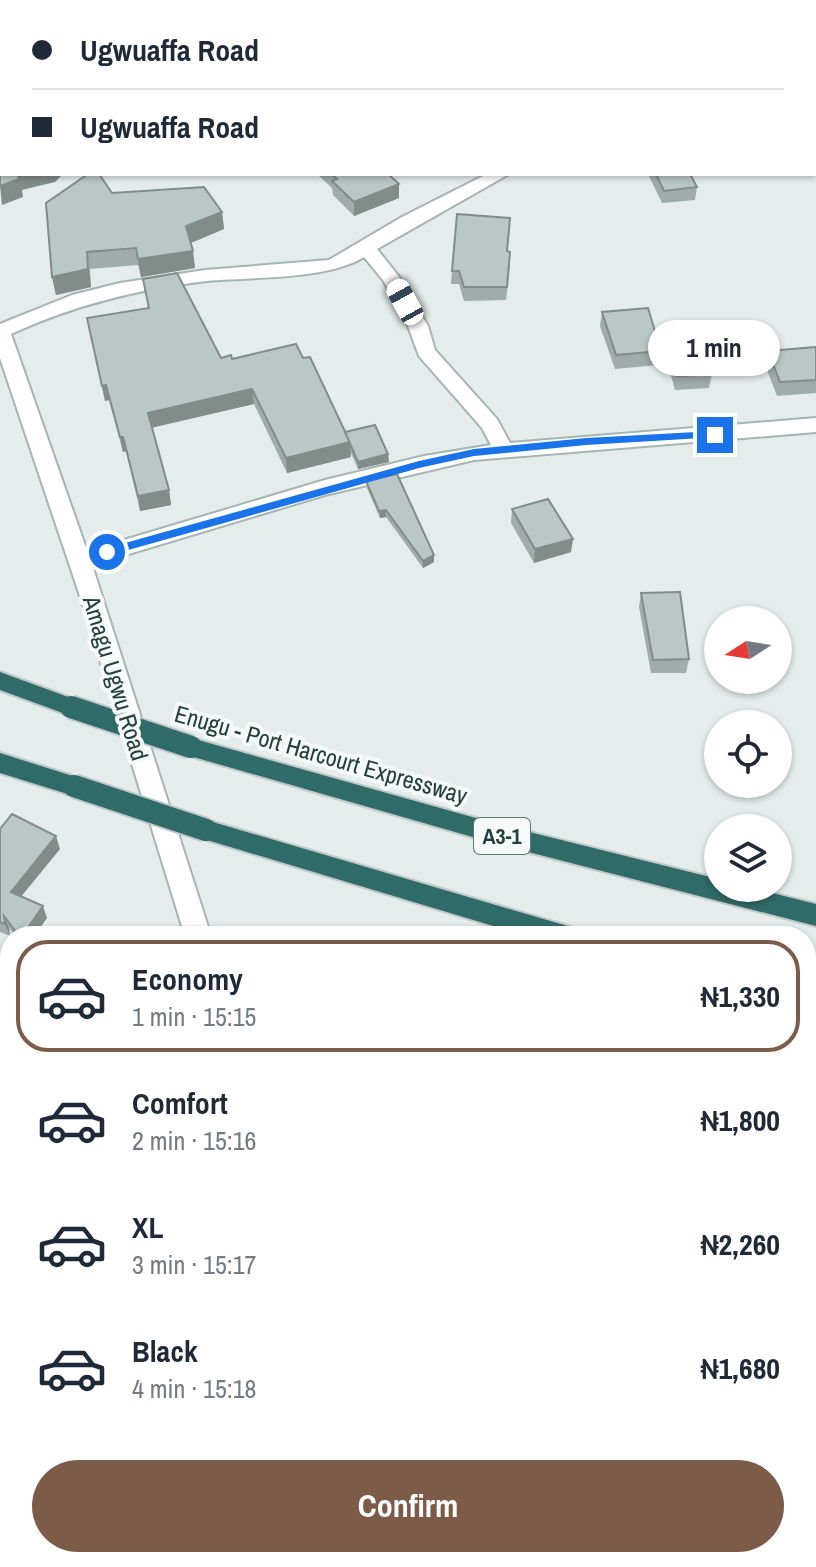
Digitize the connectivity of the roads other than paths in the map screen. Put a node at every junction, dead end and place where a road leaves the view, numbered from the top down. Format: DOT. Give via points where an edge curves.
graph roads {
  1 [pos="496,176"];
  2 [pos="366,248"];
  3 [pos="0,330"];
  4 [pos="816,425"];
  5 [pos="503,449"];
  6 [pos="79,561"];
  7 [pos="0,681"];
  8 [pos="0,763"];
  9 [pos="816,915"];
  10 [pos="194,926"];
  11 [pos="517,926"];
  1 -- 2 [label="street"];
  2 -- 3 [label="street" via="332,265 151,283 39,311"];
  2 -- 5 [label="street" via="391,278 426,352 490,424"];
  3 -- 6 [label="street, Amagu Ugwu Road"];
  4 -- 5 [label="street"];
  5 -- 6 [label="street" via="419,464"];
  6 -- 10 [label="street, Amagu Ugwu Road"];
  7 -- 9 [label="highway, Enugu - Port Harcourt Expressway / A3-1, bridge" via="191,747 497,834"];
  8 -- 11 [label="highway, bridge"];
}
